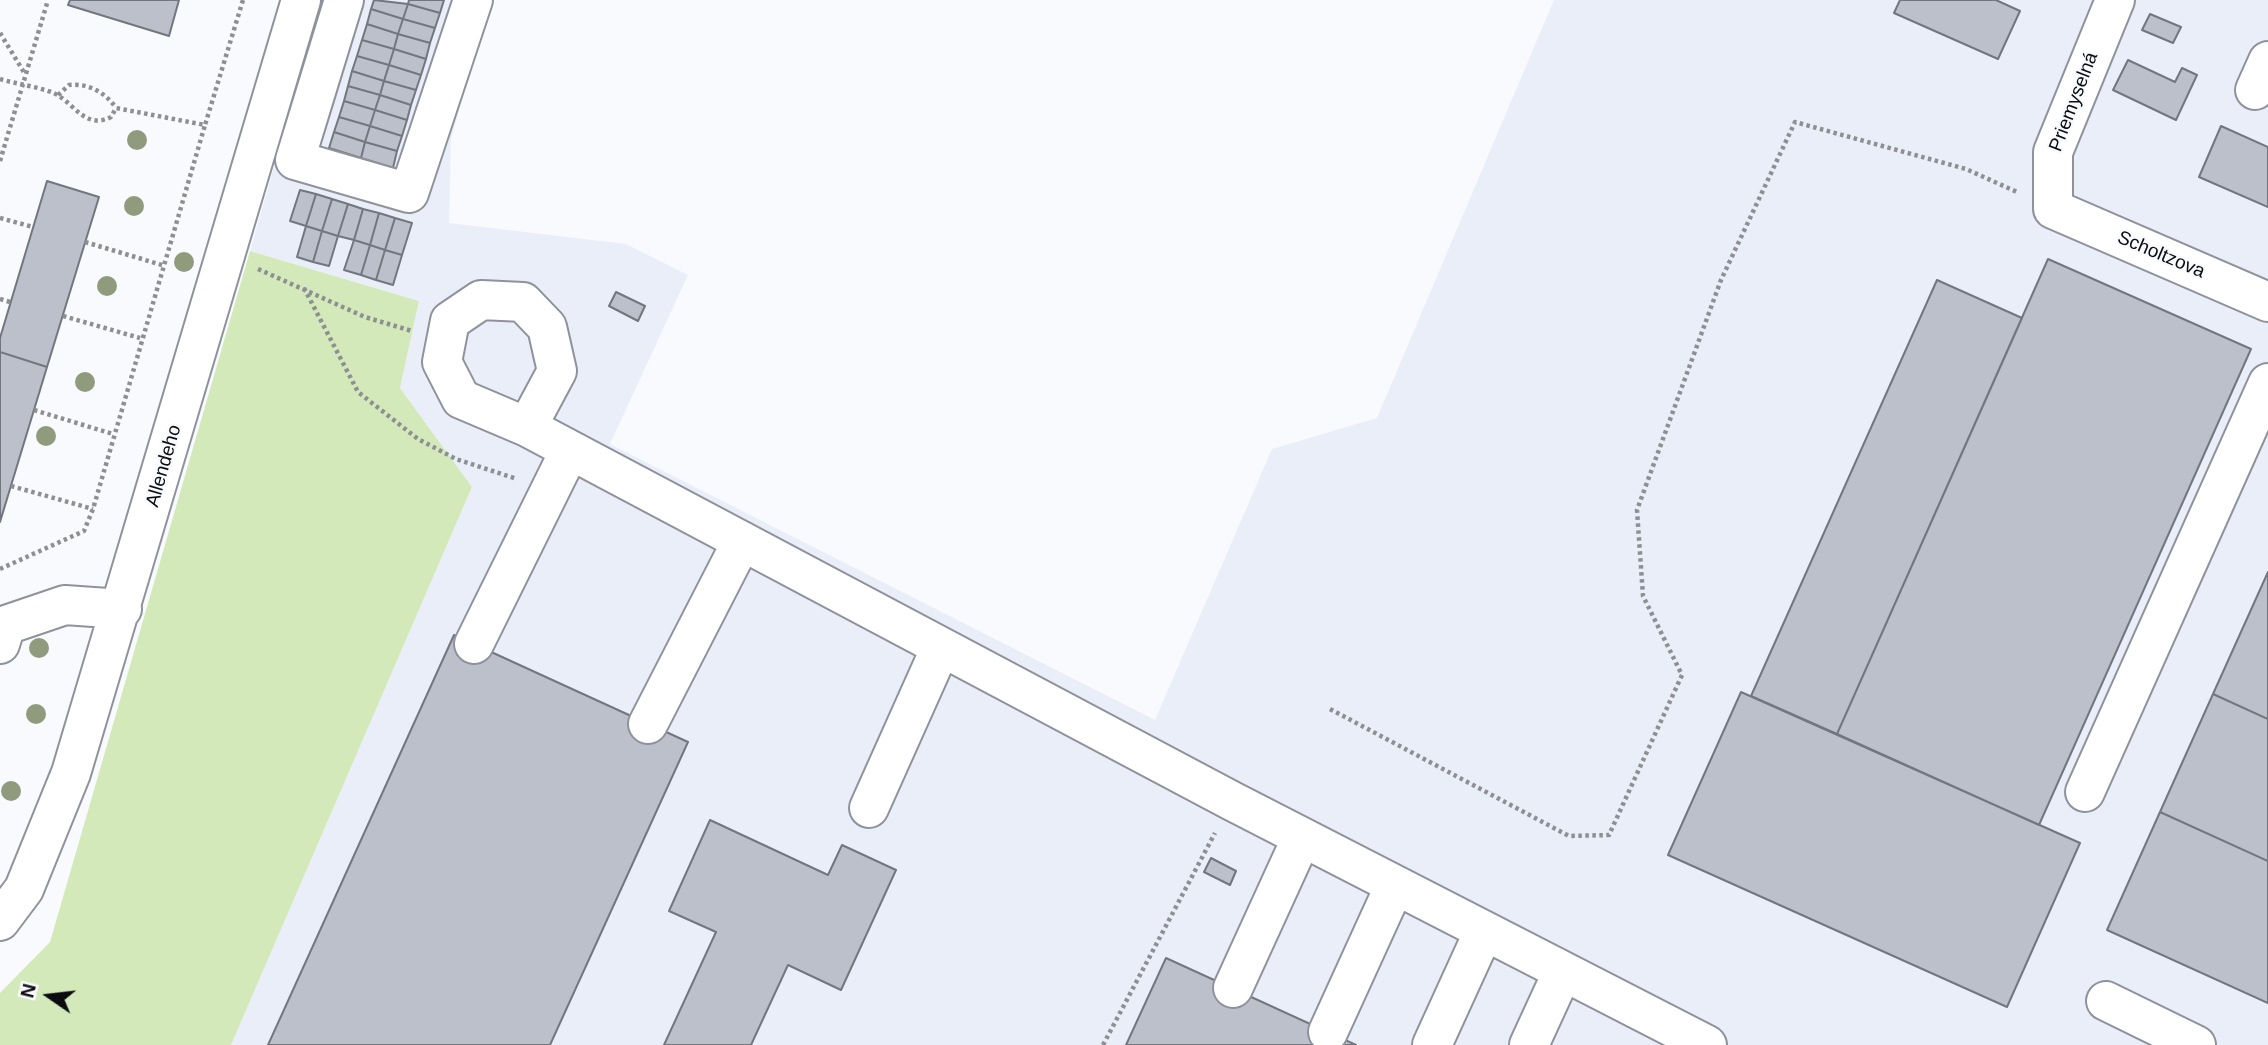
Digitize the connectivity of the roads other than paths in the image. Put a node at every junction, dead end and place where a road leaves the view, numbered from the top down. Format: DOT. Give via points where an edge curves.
graph roads {
  1 [pos="301,0"];
  2 [pos="344,0"];
  3 [pos="473,0"];
  4 [pos="2115,0"];
  5 [pos="295,160"];
  6 [pos="253,165"];
  7 [pos="2053,209"];
  8 [pos="2268,302"];
  9 [pos="2268,383"];
  10 [pos="527,427"];
  11 [pos="570,450"];
  12 [pos="742,541"];
  13 [pos="122,609"];
  14 [pos="0,644"];
  15 [pos="474,644"];
  16 [pos="941,647"];
  17 [pos="648,723"];
  18 [pos="2085,792"];
  19 [pos="869,808"];
  20 [pos="1303,837"];
  21 [pos="1395,885"];
  22 [pos="0,921"];
  23 [pos="1484,931"];
  24 [pos="1563,971"];
  25 [pos="1233,988"];
  26 [pos="2106,1001"];
  27 [pos="1645,1031"];
  28 [pos="1328,1032"];
  29 [pos="1432,1045"];
  30 [pos="1529,1045"];
  31 [pos="1707,1045"];
  32 [pos="2196,1045"];
  1 -- 6 [label="street, Allendeho"];
  2 -- 5 [label="street"];
  3 -- 5 [label="street" via="408,192"];
  4 -- 7 [label="street, Priemyselná" via="2053,152"];
  5 -- 6 [label="street"];
  6 -- 13 [label="street, Allendeho"];
  7 -- 8 [label="street, Scholtzova"];
  9 -- 18 [label="street"];
  10 -- 10 [label="street" via="461,399 442,362 450,321 481,300 523,302 547,327 557,371"];
  10 -- 11 [label="street"];
  11 -- 12 [label="street"];
  11 -- 15 [label="street"];
  12 -- 16 [label="street"];
  12 -- 17 [label="street"];
  13 -- 14 [label="street" via="65,605 6,625"];
  13 -- 22 [label="street, Allendeho" via="71,773 24,889"];
  16 -- 19 [label="street"];
  16 -- 20 [label="street"];
  20 -- 21 [label="street"];
  20 -- 25 [label="street"];
  21 -- 23 [label="street"];
  21 -- 28 [label="street"];
  23 -- 24 [label="street"];
  23 -- 29 [label="street"];
  24 -- 27 [label="street"];
  24 -- 30 [label="street"];
  26 -- 32 [label="street"];
  27 -- 31 [label="street"];
}
